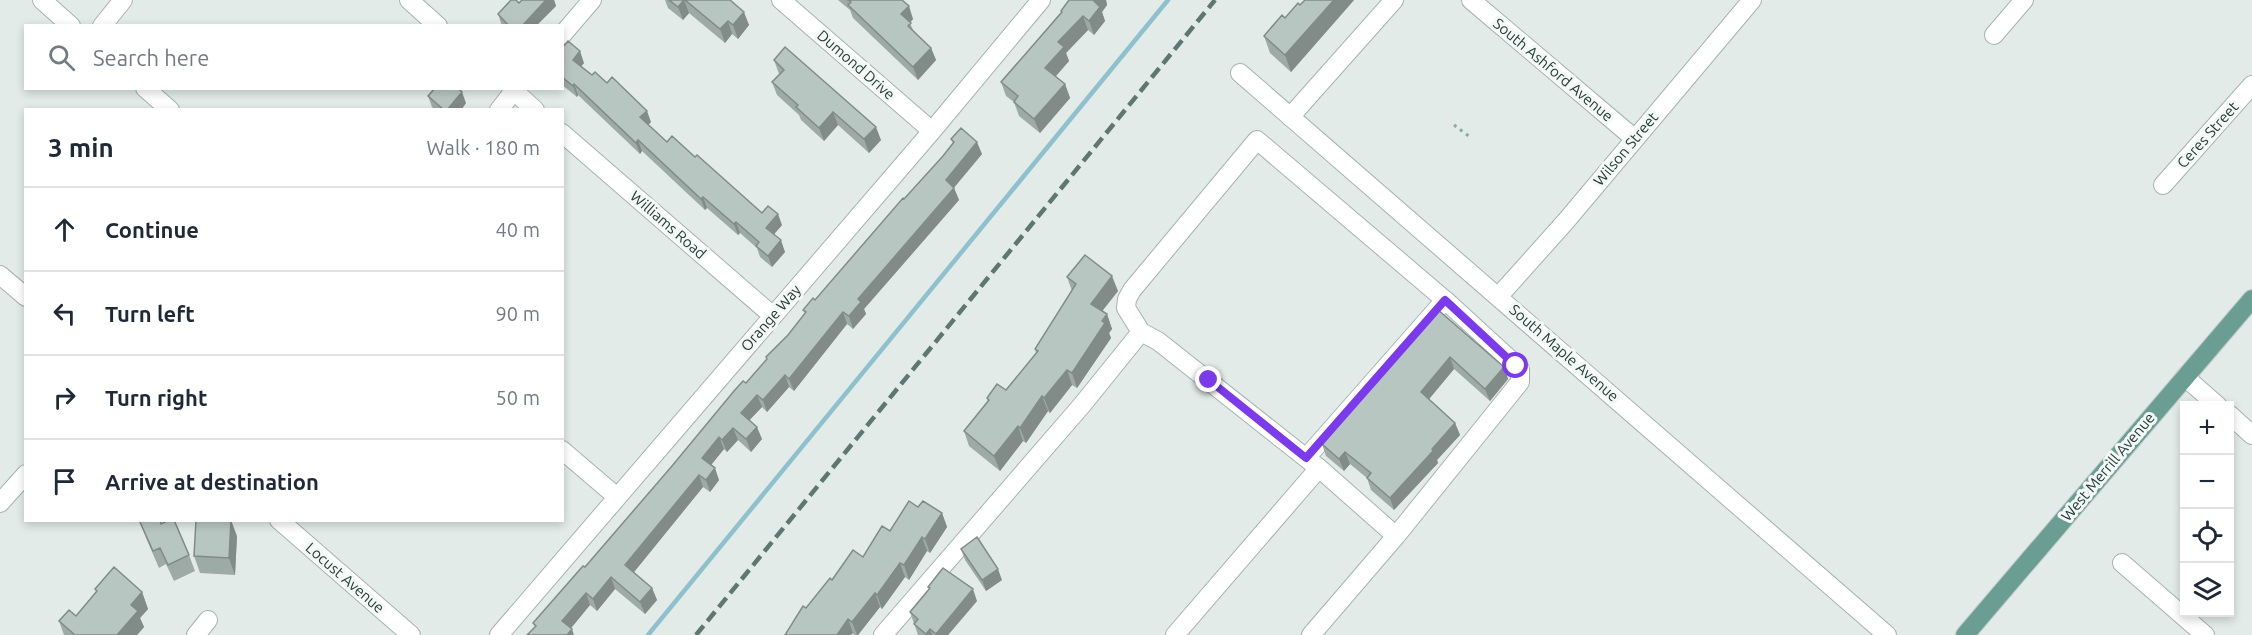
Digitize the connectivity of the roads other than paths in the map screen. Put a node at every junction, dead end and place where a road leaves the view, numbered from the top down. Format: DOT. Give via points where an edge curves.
graph roads {
  1 [pos="42,0"];
  2 [pos="123,0"];
  3 [pos="409,0"];
  4 [pos="592,0"];
  5 [pos="781,0"];
  6 [pos="1041,0"];
  7 [pos="1394,0"];
  8 [pos="1471,0"];
  9 [pos="1752,0"];
  10 [pos="2024,0"];
  11 [pos="69,24"];
  12 [pos="104,24"];
  13 [pos="436,24"];
  14 [pos="564,32"];
  15 [pos="1994,35"];
  16 [pos="1240,73"];
  17 [pos="2252,85"];
  18 [pos="147,90"];
  19 [pos="512,90"];
  20 [pos="514,90"];
  21 [pos="168,108"];
  22 [pos="500,108"];
  23 [pos="533,108"];
  24 [pos="1290,117"];
  25 [pos="932,131"];
  26 [pos="564,135"];
  27 [pos="1635,139"];
  28 [pos="2163,185"];
  29 [pos="0,275"];
  30 [pos="24,295"];
  31 [pos="1498,297"];
  32 [pos="2252,299"];
  33 [pos="1445,300"];
  34 [pos="773,316"];
  35 [pos="1141,332"];
  36 [pos="2185,377"];
  37 [pos="2213,401"];
  38 [pos="2234,419"];
  39 [pos="2252,435"];
  40 [pos="564,452"];
  41 [pos="1313,463"];
  42 [pos="24,476"];
  43 [pos="616,497"];
  44 [pos="0,503"];
  45 [pos="281,522"];
  46 [pos="1396,536"];
  47 [pos="2122,563"];
  48 [pos="208,620"];
  49 [pos="195,635"];
  50 [pos="411,635"];
  51 [pos="499,635"];
  52 [pos="883,635"];
  53 [pos="1175,635"];
  54 [pos="1311,635"];
  55 [pos="1887,635"];
  56 [pos="1965,635"];
  57 [pos="2205,635"];
  1 -- 11 [label="street"];
  2 -- 12 [label="street"];
  3 -- 13 [label="street"];
  4 -- 14 [label="street"];
  5 -- 25 [label="street, Dumond Drive"];
  6 -- 25 [label="street, Orange Way"];
  7 -- 24 [label="street"];
  8 -- 27 [label="street, South Ashford Avenue"];
  9 -- 27 [label="street, Wilson Street"];
  10 -- 15 [label="street"];
  16 -- 24 [label="street, South Maple Avenue"];
  17 -- 28 [label="street, Ceres Street"];
  18 -- 21 [label="street"];
  19 -- 22 [label="street"];
  20 -- 23 [label="street"];
  24 -- 31 [label="street, South Maple Avenue"];
  25 -- 34 [label="street, Orange Way"];
  26 -- 34 [label="street, Williams Road"];
  27 -- 31 [label="street, Wilson Street"];
  29 -- 30 [label="street"];
  31 -- 55 [label="street, South Maple Avenue"];
  32 -- 36 [label="main road, West Merrill Avenue"];
  33 -- 35 [label="street" via="1257,140 1132,290 1126,308"];
  33 -- 41 [label="street"];
  33 -- 46 [label="street" via="1520,369 1520,382"];
  34 -- 43 [label="street, Orange Way"];
  35 -- 41 [label="street" via="1158,341"];
  35 -- 52 [label="street"];
  36 -- 37 [label="street"];
  36 -- 56 [label="main road, West Merrill Avenue"];
  38 -- 39 [label="street"];
  40 -- 43 [label="street"];
  41 -- 46 [label="street"];
  41 -- 53 [label="street"];
  42 -- 44 [label="street"];
  43 -- 51 [label="street, Orange Way"];
  45 -- 50 [label="street, Locust Avenue"];
  46 -- 54 [label="street"];
  47 -- 57 [label="street"];
  48 -- 49 [label="street"];
}
